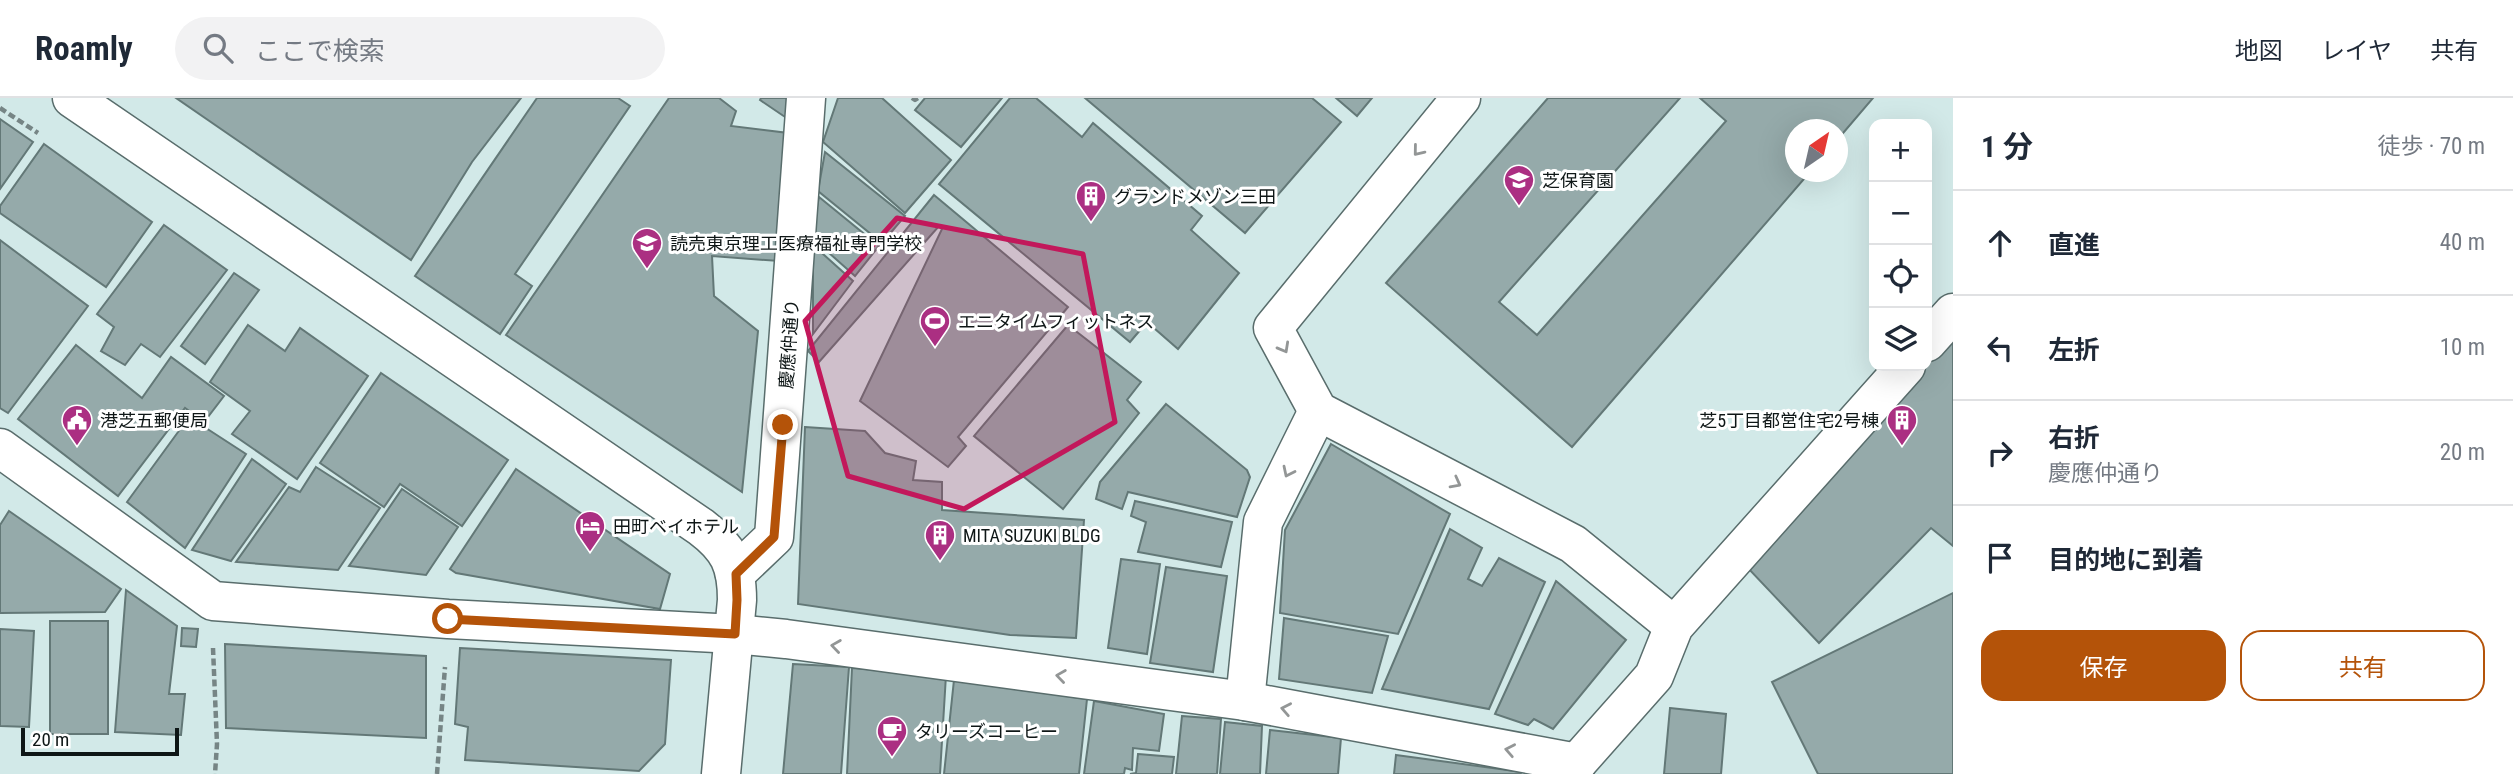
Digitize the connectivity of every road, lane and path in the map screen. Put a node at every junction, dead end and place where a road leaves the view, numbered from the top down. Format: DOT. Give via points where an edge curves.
graph roads {
  1 [pos="72,98"];
  2 [pos="806,98"];
  3 [pos="1461,98"];
  4 [pos="0,108"];
  5 [pos="46,139"];
  6 [pos="1953,313"];
  7 [pos="1932,336"];
  8 [pos="1902,371"];
  9 [pos="1318,411"];
  10 [pos="0,448"];
  11 [pos="736,574"];
  12 [pos="213,601"];
  13 [pos="448,619"];
  14 [pos="1674,626"];
  15 [pos="735,634"];
  16 [pos="1245,701"];
  17 [pos="1572,768"];
  18 [pos="215,774"];
  19 [pos="437,774"];
  20 [pos="722,774"];
  1 -- 11 [label="street" via="701,527 723,545"];
  2 -- 11 [label="street, 慶應仲通り" via="774,537"];
  3 -- 9 [label="street, one-way" via="1273,328"];
  4 -- 5 [label="path"];
  6 -- 7 [label="street"];
  8 -- 14 [label="street"];
  9 -- 14 [label="street, one-way" via="1573,544"];
  9 -- 16 [label="street, one-way" via="1263,522"];
  10 -- 12 [label="street"];
  11 -- 15 [label="street"];
  12 -- 13 [label="street"];
  12 -- 18 [label="path"];
  13 -- 15 [label="street"];
  13 -- 19 [label="path"];
  14 -- 17 [label="street" via="1654,676"];
  16 -- 15 [label="street, one-way"];
  15 -- 20 [label="street"];
  17 -- 16 [label="street, one-way"];
}
